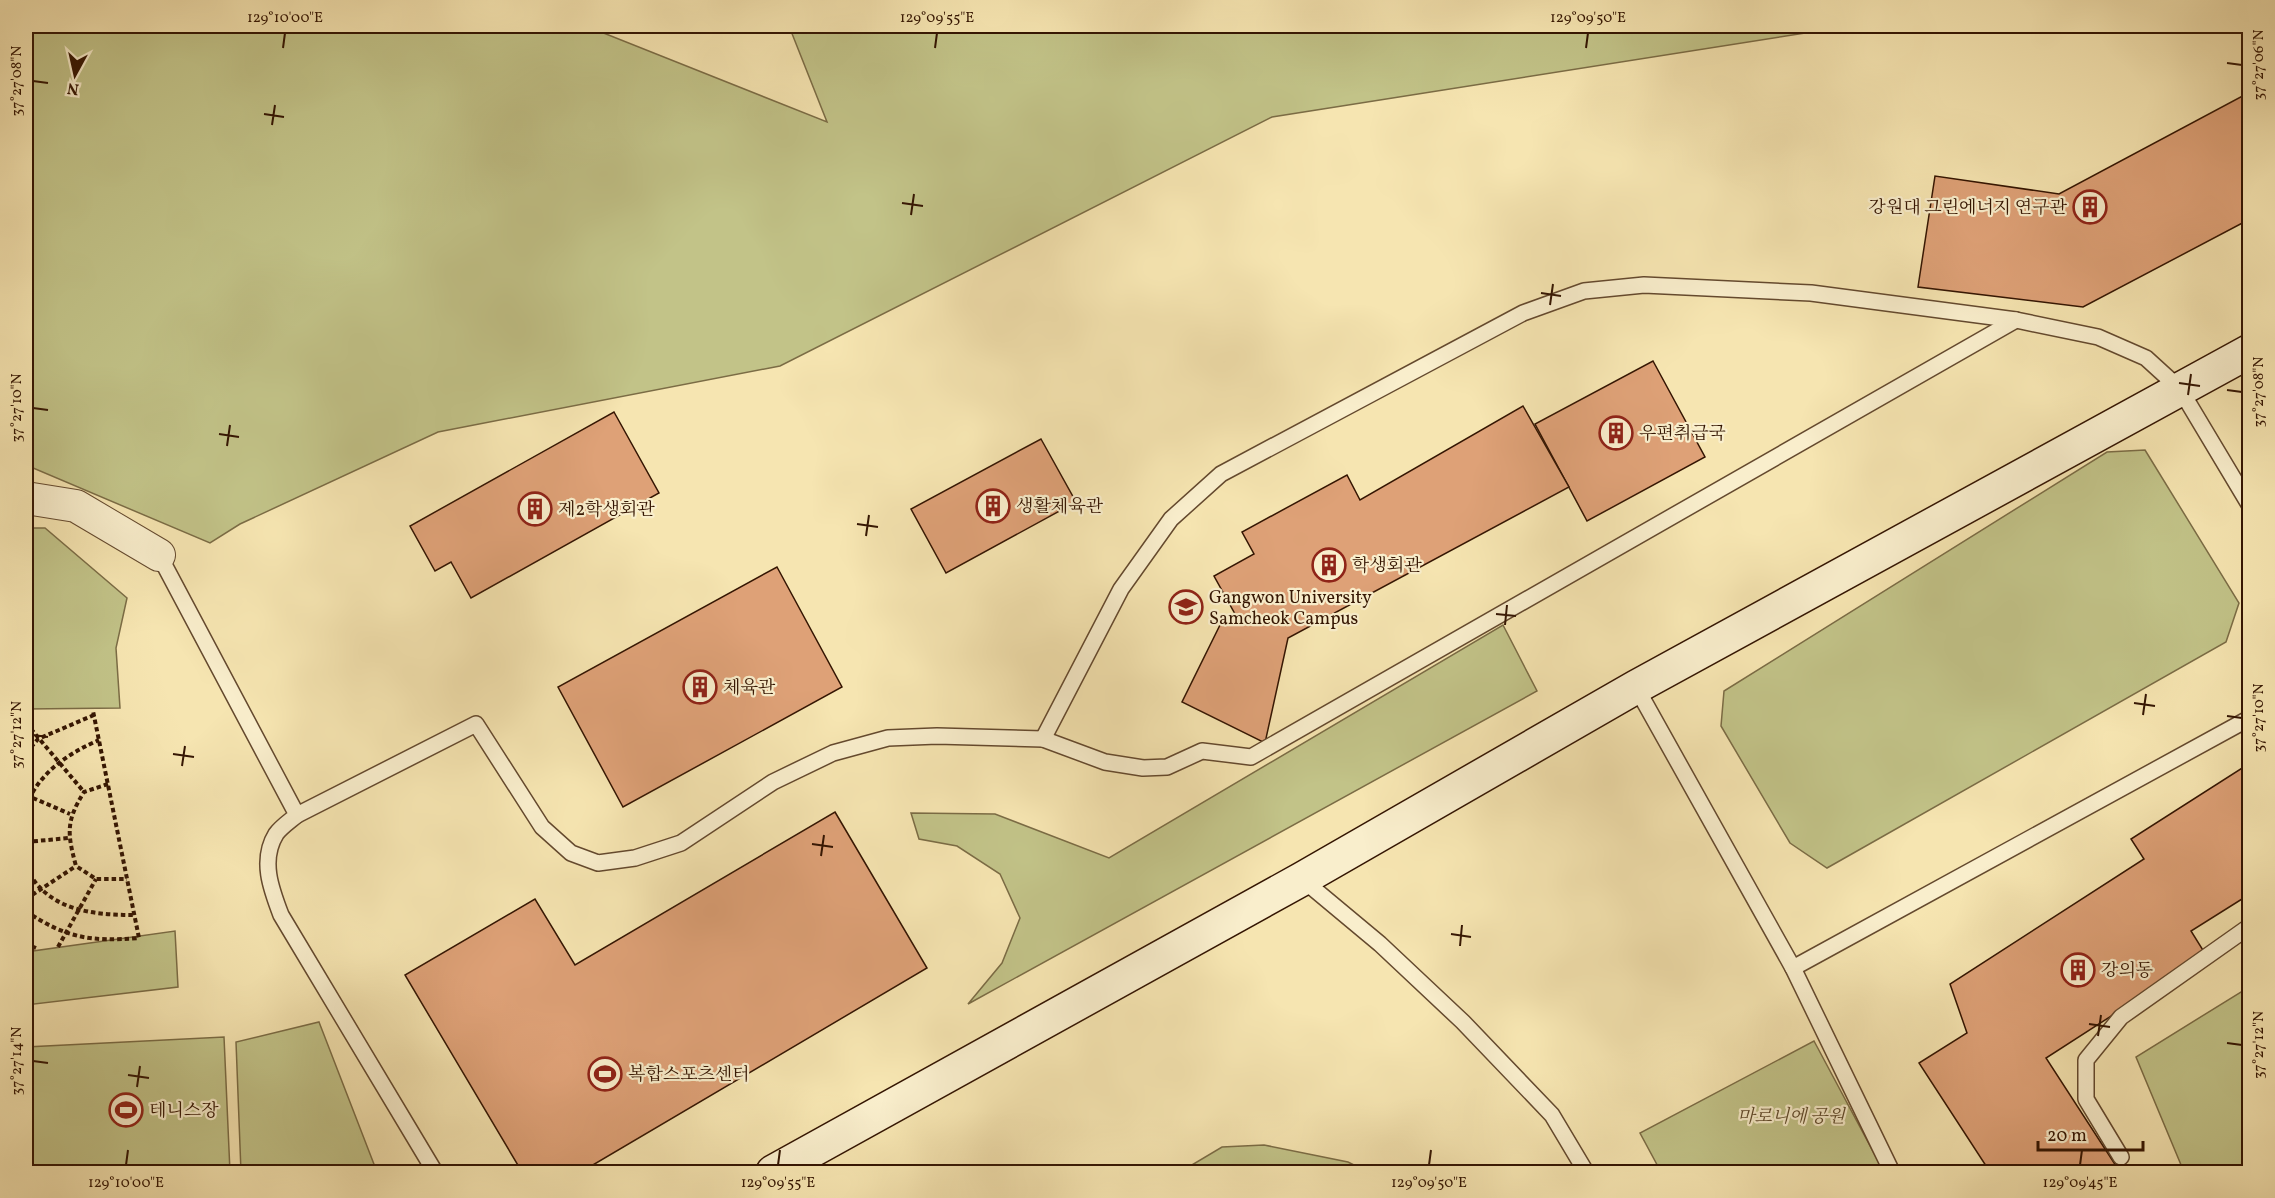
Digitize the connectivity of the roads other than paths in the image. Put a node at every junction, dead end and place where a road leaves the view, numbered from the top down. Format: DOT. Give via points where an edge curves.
graph roads {
  1 [pos="2016,320"];
  2 [pos="2250,351"];
  3 [pos="2180,389"];
  4 [pos="26,498"];
  5 [pos="2250,506"];
  6 [pos="159,555"];
  7 [pos="1636,687"];
  8 [pos="2250,718"];
  9 [pos="1043,739"];
  10 [pos="297,815"];
  11 [pos="1302,879"];
  12 [pos="2250,926"];
  13 [pos="1794,968"];
  14 [pos="2121,1157"];
  15 [pos="435,1173"];
  16 [pos="773,1173"];
  17 [pos="1586,1173"];
  18 [pos="1892,1173"];
  1 -- 3 [label="lane" via="2098,337 2146,358"];
  1 -- 9 [label="lane" via="1251,758 1202,751 1167,767 1143,768 1105,762"];
  1 -- 9 [label="lane" via="1811,293 1644,285 1584,291 1523,313 1221,474 1171,519 1121,589"];
  2 -- 3 [label="street"];
  3 -- 5 [label="lane"];
  3 -- 7 [label="street"];
  4 -- 6 [label="street" via="76,506"];
  6 -- 10 [label="lane"];
  7 -- 11 [label="street"];
  7 -- 13 [label="lane"];
  8 -- 13 [label="lane"];
  9 -- 10 [label="lane" via="888,738 844,750 773,782 681,843 635,858 598,863 571,853 542,827 476,724"];
  10 -- 15 [label="lane" via="277,833 270,848 267,869 281,915"];
  11 -- 16 [label="street"];
  11 -- 17 [label="lane" via="1380,944 1463,1022 1552,1115"];
  12 -- 14 [label="lane" via="2121,1017 2086,1060 2086,1099"];
  13 -- 18 [label="lane"];
}
